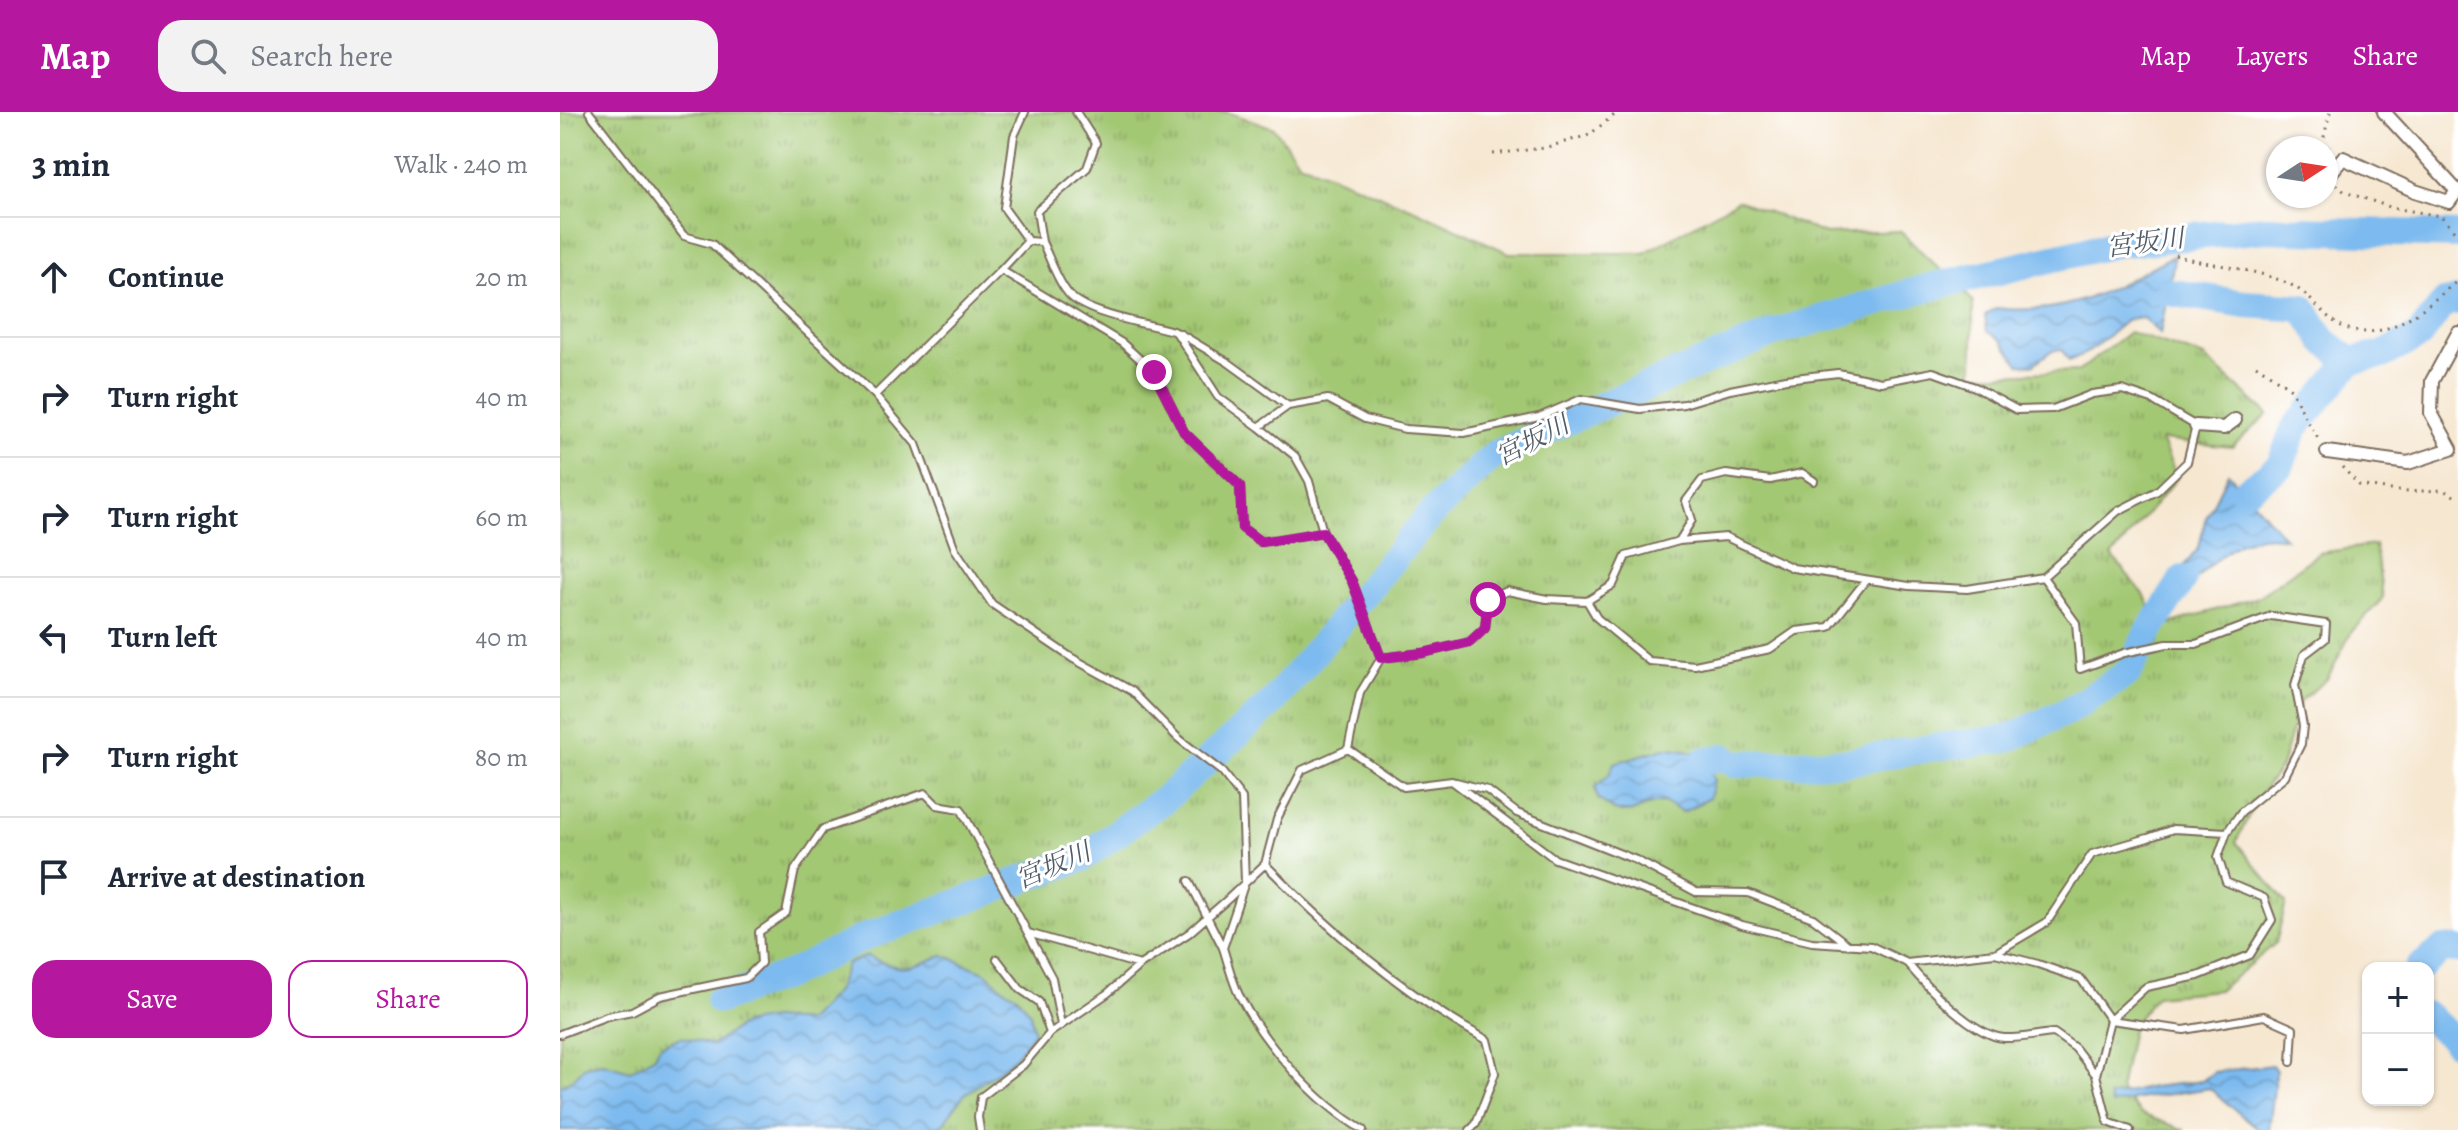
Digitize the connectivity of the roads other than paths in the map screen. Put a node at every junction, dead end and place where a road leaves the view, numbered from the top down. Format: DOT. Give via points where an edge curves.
graph roads {
  1 [pos="589,112"];
  2 [pos="1025,112"];
  3 [pos="1076,112"];
  4 [pos="2384,112"];
  5 [pos="2338,164"];
  6 [pos="1028,241"];
  7 [pos="1042,242"];
  8 [pos="1001,270"];
  9 [pos="1176,332"];
  10 [pos="2458,333"];
  11 [pos="875,395"];
  12 [pos="1288,406"];
  13 [pos="2235,420"];
  14 [pos="2196,426"];
  15 [pos="1259,427"];
  16 [pos="2327,452"];
  17 [pos="2455,452"];
  18 [pos="1814,481"];
  19 [pos="1323,532"];
  20 [pos="1679,541"];
  21 [pos="2043,577"];
  22 [pos="1866,580"];
  23 [pos="1587,601"];
  24 [pos="1381,658"];
  25 [pos="1348,749"];
  26 [pos="1452,781"];
  27 [pos="2227,832"];
  28 [pos="1265,864"];
  29 [pos="1189,881"];
  30 [pos="1245,882"];
  31 [pos="1206,918"];
  32 [pos="1028,933"];
  33 [pos="1848,945"];
  34 [pos="1223,948"];
  35 [pos="1995,953"];
  36 [pos="997,959"];
  37 [pos="1907,963"];
  38 [pos="1140,965"];
  39 [pos="2110,1020"];
  40 [pos="1061,1025"];
  41 [pos="1050,1033"];
  42 [pos="560,1034"];
  43 [pos="2291,1062"];
  44 [pos="2096,1075"];
  45 [pos="1473,1127"];
  46 [pos="980,1130"];
  47 [pos="1363,1130"];
  48 [pos="1482,1130"];
  49 [pos="2130,1130"];
  1 -- 11 [label="lane" via="684,236 712,244"];
  2 -- 6 [label="lane" via="1014,136 1004,208"];
  3 -- 7 [label="lane" via="1096,143 1087,168 1037,211"];
  4 -- 5 [label="street" via="2457,191 2449,202 2343,158"];
  6 -- 7 [label="lane"];
  6 -- 8 [label="lane"];
  7 -- 9 [label="lane" via="1068,295 1101,315"];
  8 -- 11 [label="lane"];
  8 -- 19 [label="lane" via="1122,343 1154,372 1184,432 1240,486 1242,528 1261,542"];
  9 -- 12 [label="lane"];
  9 -- 15 [label="lane" via="1218,397"];
  10 -- 17 [label="street" via="2432,381 2431,413"];
  11 -- 30 [label="lane" via="916,444 955,549 992,604 1132,691 1178,738 1222,772 1242,798"];
  12 -- 14 [label="lane" via="1328,399 1365,419 1405,429 1464,433 1539,417 1581,399 1640,409 1786,379 1838,373 1881,382 1933,372 2017,410 2053,409 2092,394 2122,390 2152,400"];
  12 -- 15 [label="lane"];
  13 -- 14 [label="street" via="2224,428"];
  14 -- 21 [label="lane" via="2187,462 2157,491 2118,511"];
  15 -- 19 [label="lane" via="1295,456 1309,481"];
  16 -- 17 [label="street" via="2408,463"];
  18 -- 20 [label="lane" via="1802,473 1770,480 1726,474 1702,480 1686,501 1692,520"];
  19 -- 24 [label="lane" via="1352,581"];
  20 -- 22 [label="lane" via="1726,537 1793,568"];
  20 -- 23 [label="lane" via="1626,556 1613,585"];
  21 -- 22 [label="lane" via="1967,589"];
  21 -- 27 [label="lane" via="2076,623 2080,669 2124,653 2196,644 2271,616 2326,624 2325,639 2304,655 2295,685 2301,744 2285,776 2241,812"];
  22 -- 23 [label="lane" via="1829,627 1796,631 1770,649 1695,665 1649,661 1597,618"];
  23 -- 24 [label="lane" via="1507,591 1488,600 1485,628 1470,642"];
  24 -- 25 [label="lane" via="1360,693"];
  25 -- 26 [label="lane" via="1404,787"];
  25 -- 28 [label="lane" via="1302,770 1277,819"];
  26 -- 33 [label="lane" via="1555,859 1742,925"];
  26 -- 33 [label="lane" via="1487,790 1517,813 1636,860 1696,892 1748,893 1813,918"];
  27 -- 35 [label="lane" via="2173,829 2092,854 2047,922"];
  27 -- 39 [label="lane" via="2218,857 2226,882 2264,898 2272,920 2250,955 2198,976 2146,987"];
  28 -- 30 [label="lane"];
  28 -- 45 [label="lane" via="1391,979 1487,1040 1495,1073"];
  29 -- 31 [label="lane"];
  30 -- 31 [label="lane"];
  30 -- 34 [label="lane"];
  31 -- 34 [label="lane"];
  31 -- 38 [label="lane"];
  32 -- 38 [label="lane"];
  32 -- 40 [label="lane" via="1052,978"];
  32 -- 42 [label="lane" via="961,809 937,805 925,793 823,829 795,870 786,913 759,932 761,963 746,978 660,996 632,1011"];
  33 -- 37 [label="lane" via="1871,946"];
  34 -- 47 [label="lane" via="1239,994 1280,1056 1305,1084"];
  35 -- 37 [label="lane"];
  35 -- 39 [label="lane" via="2081,979"];
  36 -- 41 [label="lane" via="1020,989 1039,1002"];
  37 -- 44 [label="lane" via="1966,1021 2002,1038 2054,1033 2075,1048"];
  38 -- 40 [label="lane"];
  39 -- 43 [label="lane" via="2184,1030 2264,1016 2293,1029"];
  39 -- 44 [label="lane"];
  40 -- 41 [label="lane"];
  41 -- 46 [label="lane" via="1023,1065 981,1097"];
  44 -- 49 [label="lane" via="2108,1122"];
  45 -- 48 [label="lane"];
}
